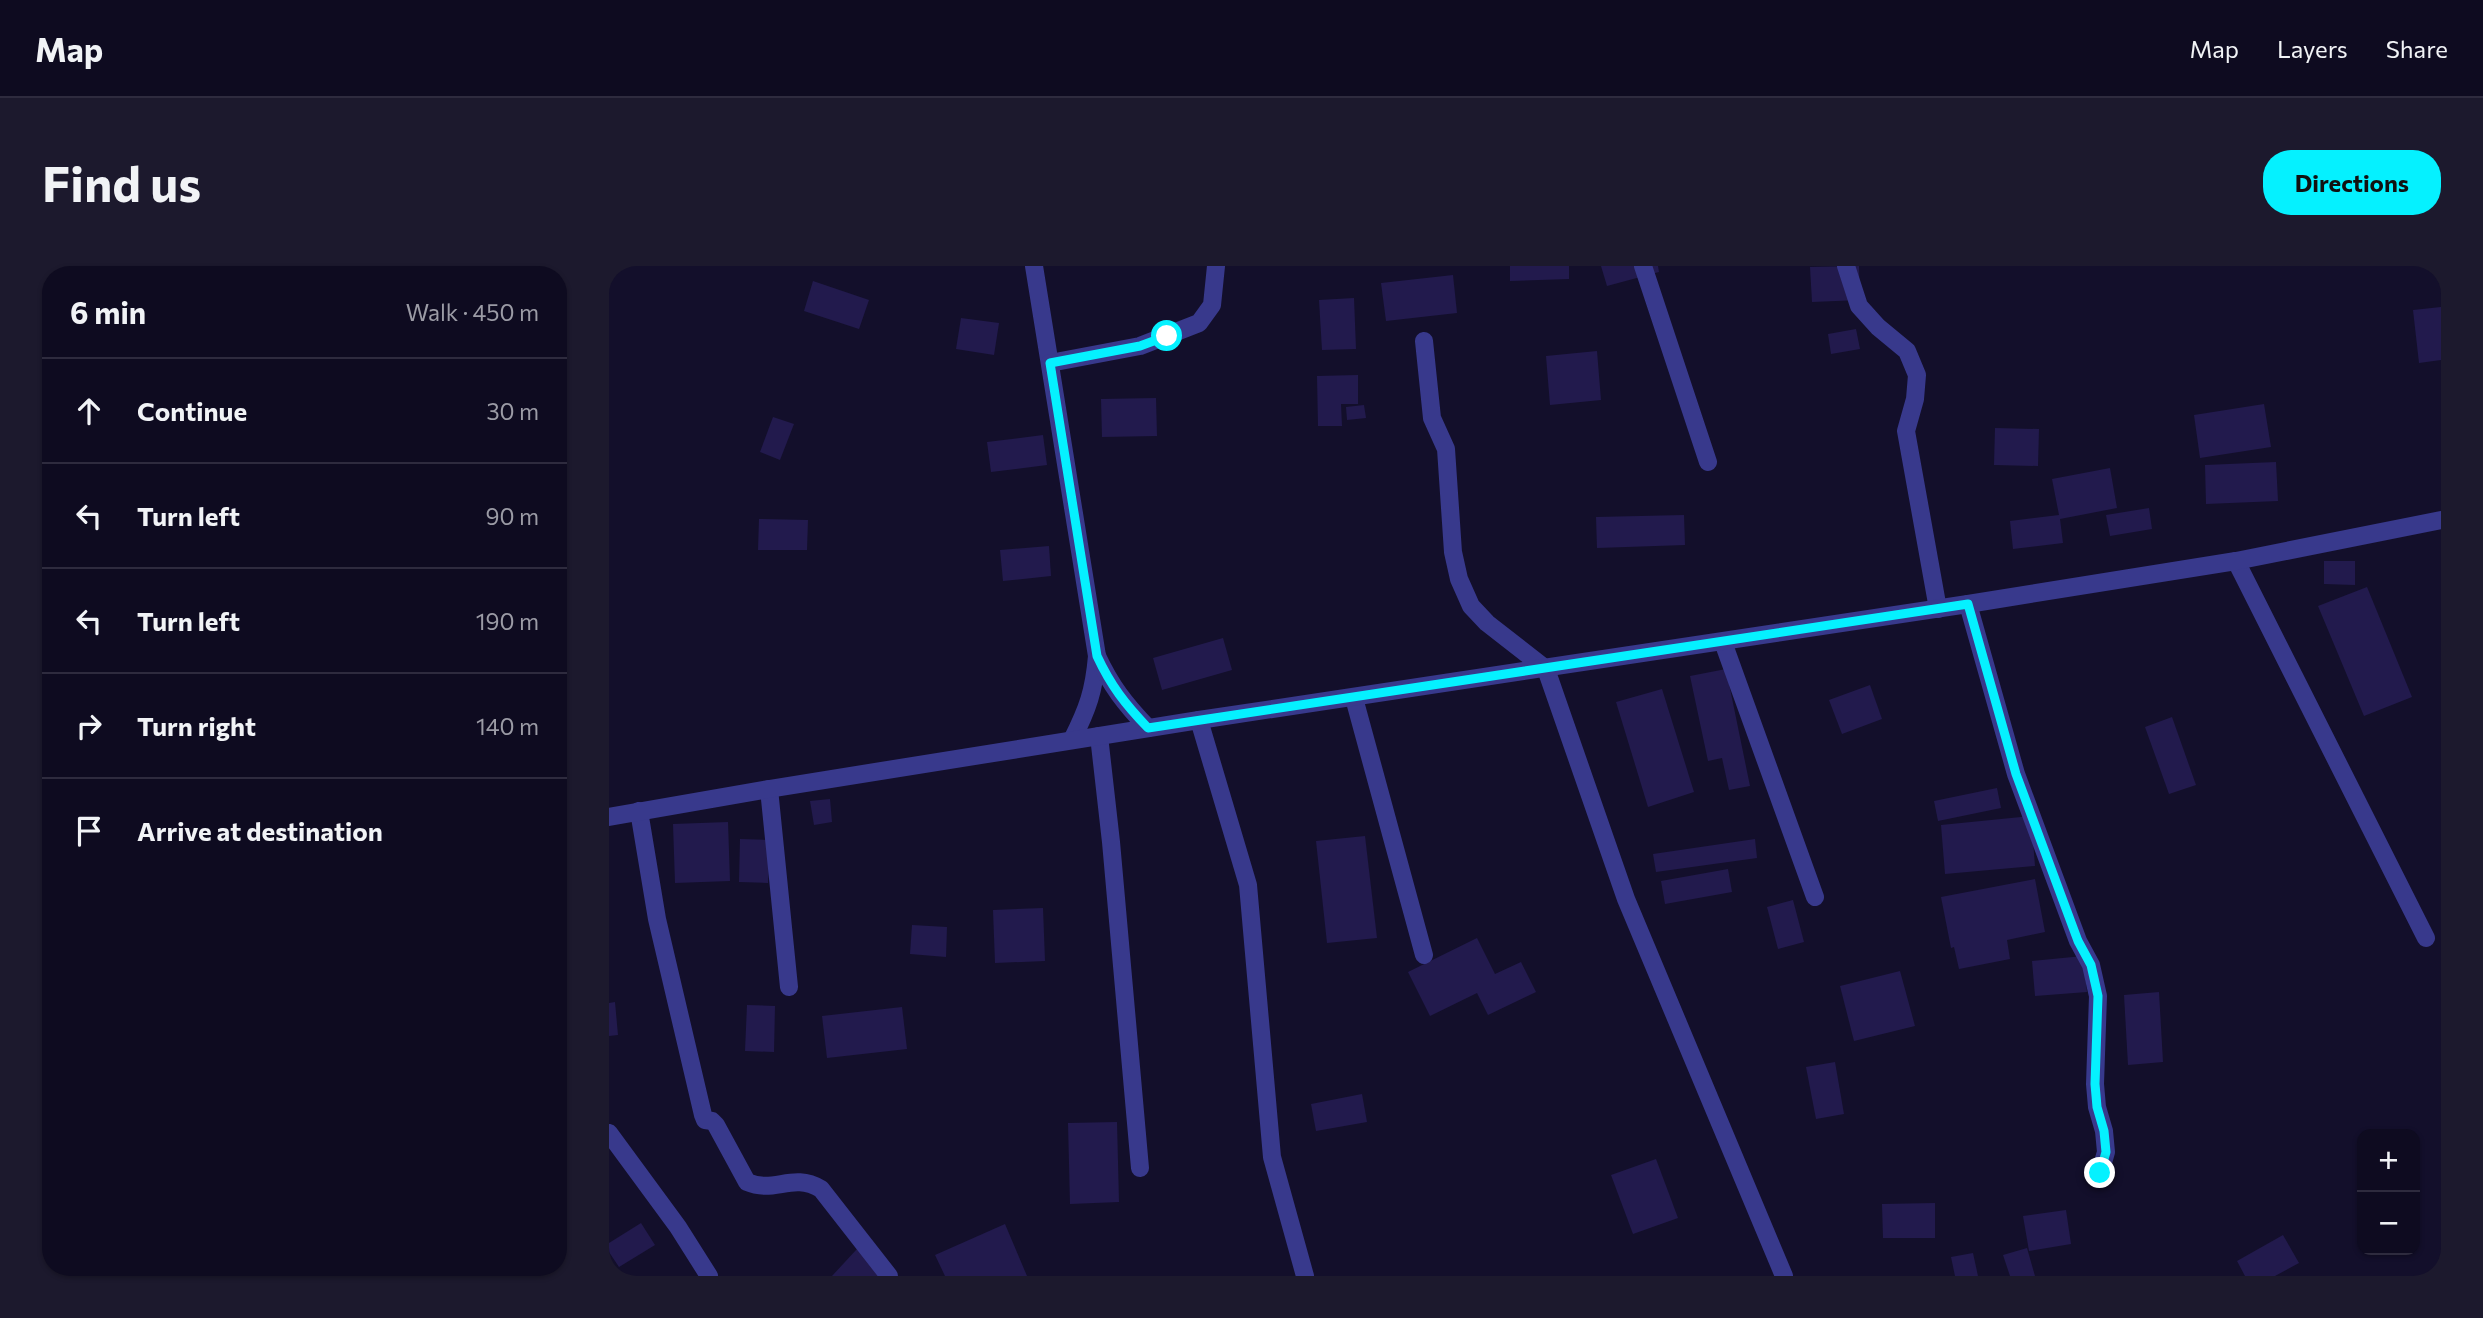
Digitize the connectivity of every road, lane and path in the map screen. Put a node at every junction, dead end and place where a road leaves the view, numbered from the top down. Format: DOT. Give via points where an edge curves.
graph roads {
  1 [pos="1034,266"];
  2 [pos="1216,266"];
  3 [pos="1643,266"];
  4 [pos="1846,266"];
  5 [pos="1424,341"];
  6 [pos="1050,363"];
  7 [pos="1708,462"];
  8 [pos="2441,520"];
  9 [pos="2236,561"];
  10 [pos="1968,604"];
  11 [pos="1938,609"];
  12 [pos="1723,642"];
  13 [pos="1097,656"];
  14 [pos="1546,669"];
  15 [pos="1354,698"];
  16 [pos="1199,720"];
  17 [pos="1148,728"];
  18 [pos="1099,736"];
  19 [pos="1072,740"];
  20 [pos="769,789"];
  21 [pos="639,811"];
  22 [pos="609,817"];
  23 [pos="1815,898"];
  24 [pos="2425,938"];
  25 [pos="1424,955"];
  26 [pos="789,987"];
  27 [pos="609,1133"];
  28 [pos="1140,1168"];
  29 [pos="2100,1173"];
  30 [pos="709,1276"];
  31 [pos="889,1276"];
  32 [pos="1305,1276"];
  33 [pos="1784,1276"];
  1 -- 6 [label="street"];
  2 -- 6 [label="street" via="1212,305 1199,323 1140,346"];
  3 -- 7 [label="street"];
  4 -- 11 [label="street" via="1859,306 1907,351 1917,374 1906,432"];
  5 -- 14 [label="street" via="1433,418 1446,449 1459,579 1471,606 1487,623"];
  6 -- 13 [label="street"];
  8 -- 9 [label="street"];
  9 -- 10 [label="street"];
  9 -- 24 [label="street"];
  10 -- 11 [label="street"];
  10 -- 29 [label="street" via="2016,774 2091,965 2098,996 2095,1084 2106,1152"];
  11 -- 12 [label="street"];
  12 -- 14 [label="street"];
  12 -- 23 [label="street"];
  13 -- 17 [label="street" via="1124,704"];
  13 -- 19 [label="street" via="1094,688"];
  14 -- 15 [label="street"];
  14 -- 33 [label="street" via="1626,899"];
  15 -- 16 [label="street"];
  15 -- 25 [label="street"];
  16 -- 17 [label="street"];
  16 -- 32 [label="street" via="1248,885 1272,1157"];
  17 -- 18 [label="street"];
  18 -- 19 [label="street"];
  18 -- 28 [label="street"];
  19 -- 20 [label="street"];
  20 -- 21 [label="street"];
  20 -- 26 [label="street"];
  21 -- 22 [label="street"];
  21 -- 31 [label="street" via="657,919 705,1120 716,1125 747,1182 769,1186 808,1181 821,1189"];
  27 -- 30 [label="street"];
}
